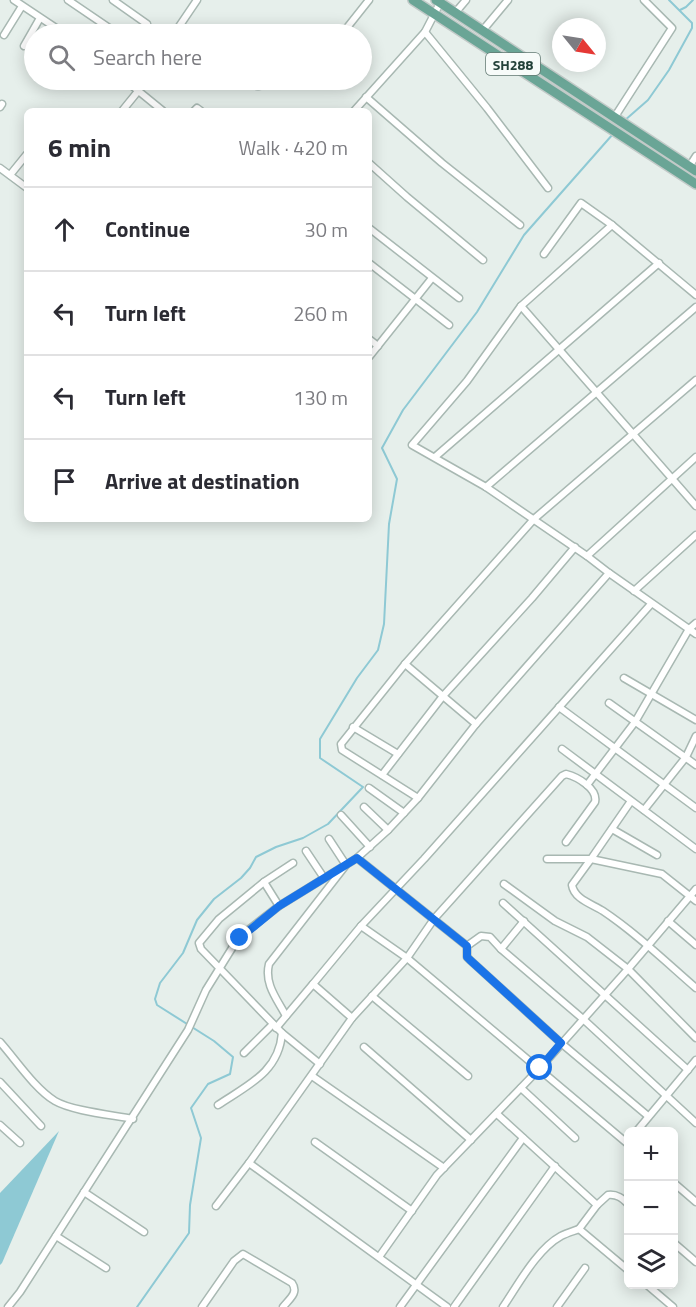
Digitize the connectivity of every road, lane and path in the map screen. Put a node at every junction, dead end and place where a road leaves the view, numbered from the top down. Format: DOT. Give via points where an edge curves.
graph roads {
  1 [pos="14,0"];
  2 [pos="68,0"];
  3 [pos="113,0"];
  4 [pos="197,0"];
  5 [pos="369,0"];
  6 [pos="413,0"];
  7 [pos="466,0"];
  8 [pos="508,0"];
  9 [pos="644,0"];
  10 [pos="438,1"];
  11 [pos="22,6"];
  12 [pos="455,13"];
  13 [pos="434,14"];
  14 [pos="40,18"];
  15 [pos="37,24"];
  16 [pos="49,24"];
  17 [pos="103,24"];
  18 [pos="147,24"];
  19 [pos="181,24"];
  20 [pos="350,24"];
  21 [pos="483,30"];
  22 [pos="425,32"];
  23 [pos="4,35"];
  24 [pos="139,90"];
  25 [pos="366,97"];
  26 [pos="124,108"];
  27 [pos="160,108"];
  28 [pos="357,108"];
  29 [pos="619,121"];
  30 [pos="696,156"];
  31 [pos="24,158"];
  32 [pos="372,166"];
  33 [pos="0,168"];
  34 [pos="692,169"];
  35 [pos="10,175"];
  36 [pos="696,184"];
  37 [pos="24,186"];
  38 [pos="548,188"];
  39 [pos="520,225"];
  40 [pos="612,225"];
  41 [pos="372,230"];
  42 [pos="544,254"];
  43 [pos="483,260"];
  44 [pos="659,263"];
  45 [pos="372,265"];
  46 [pos="432,278"];
  47 [pos="696,295"];
  48 [pos="459,298"];
  49 [pos="415,300"];
  50 [pos="521,306"];
  51 [pos="696,307"];
  52 [pos="448,325"];
  53 [pos="372,341"];
  54 [pos="378,346"];
  55 [pos="560,348"];
  56 [pos="372,353"];
  57 [pos="696,380"];
  58 [pos="598,392"];
  59 [pos="634,435"];
  60 [pos="696,457"];
  61 [pos="435,458"];
  62 [pos="672,478"];
  63 [pos="486,487"];
  64 [pos="696,506"];
  65 [pos="534,519"];
  66 [pos="696,534"];
  67 [pos="575,547"];
  68 [pos="587,556"];
  69 [pos="609,573"];
  70 [pos="634,591"];
  71 [pos="651,604"];
  72 [pos="696,623"];
  73 [pos="689,629"];
  74 [pos="696,634"];
  75 [pos="405,664"];
  76 [pos="624,678"];
  77 [pos="651,694"];
  78 [pos="443,696"];
  79 [pos="609,703"];
  80 [pos="559,707"];
  81 [pos="696,720"];
  82 [pos="635,722"];
  83 [pos="476,724"];
  84 [pos="353,727"];
  85 [pos="696,736"];
  86 [pos="615,748"];
  87 [pos="562,749"];
  88 [pos="398,754"];
  89 [pos="686,757"];
  90 [pos="696,765"];
  91 [pos="596,774"];
  92 [pos="382,775"];
  93 [pos="663,784"];
  94 [pos="586,785"];
  95 [pos="369,788"];
  96 [pos="417,798"];
  97 [pos="631,801"];
  98 [pos="364,807"];
  99 [pos="696,808"];
  100 [pos="644,810"];
  101 [pos="404,813"];
  102 [pos="341,815"];
  103 [pos="612,829"];
  104 [pos="388,830"];
  105 [pos="329,839"];
  106 [pos="566,842"];
  107 [pos="370,847"];
  108 [pos="696,849"];
  109 [pos="306,851"];
  110 [pos="657,855"];
  111 [pos="357,858"];
  112 [pos="547,859"];
  113 [pos="591,859"];
  114 [pos="293,863"];
  115 [pos="346,865"];
  116 [pos="324,878"];
  117 [pos="264,882"];
  118 [pos="504,884"];
  119 [pos="395,888"];
  120 [pos="696,889"];
  121 [pos="690,896"];
  122 [pos="696,901"];
  123 [pos="502,903"];
  124 [pos="279,906"];
  125 [pos="435,919"];
  126 [pos="524,921"];
  127 [pos="668,921"];
  128 [pos="361,926"];
  129 [pos="696,945"];
  130 [pos="467,946"];
  131 [pos="648,946"];
  132 [pos="501,949"];
  133 [pos="406,958"];
  134 [pos="220,968"];
  135 [pos="628,969"];
  136 [pos="313,984"];
  137 [pos="696,988"];
  138 [pos="604,993"];
  139 [pos="372,996"];
  140 [pos="286,1016"];
  141 [pos="352,1018"];
  142 [pos="583,1019"];
  143 [pos="275,1026"];
  144 [pos="282,1033"];
  145 [pos="696,1038"];
  146 [pos="0,1042"];
  147 [pos="561,1043"];
  148 [pos="364,1047"];
  149 [pos="244,1053"];
  150 [pos="696,1060"];
  151 [pos="320,1064"];
  152 [pos="540,1068"];
  153 [pos="688,1070"];
  154 [pos="312,1076"];
  155 [pos="468,1076"];
  156 [pos="0,1082"];
  157 [pos="521,1088"];
  158 [pos="667,1094"];
  159 [pos="218,1105"];
  160 [pos="497,1114"];
  161 [pos="648,1116"];
  162 [pos="133,1119"];
  163 [pos="696,1123"];
  164 [pos="0,1125"];
  165 [pos="41,1126"];
  166 [pos="639,1127"];
  167 [pos="524,1138"];
  168 [pos="575,1138"];
  169 [pos="624,1139"];
  170 [pos="471,1140"];
  171 [pos="315,1142"];
  172 [pos="20,1143"];
  173 [pos="249,1163"];
  174 [pos="555,1166"];
  175 [pos="444,1168"];
  176 [pos="678,1186"];
  177 [pos="84,1192"];
  178 [pos="624,1201"];
  179 [pos="696,1202"];
  180 [pos="597,1205"];
  181 [pos="216,1206"];
  182 [pos="412,1211"];
  183 [pos="579,1229"];
  184 [pos="144,1232"];
  185 [pos="56,1236"];
  186 [pos="678,1246"];
  187 [pos="380,1257"];
  188 [pos="696,1262"];
  189 [pos="624,1267"];
  190 [pos="106,1268"];
  191 [pos="585,1268"];
  192 [pos="417,1284"];
  193 [pos="652,1289"];
  194 [pos="8,1307"];
  195 [pos="202,1307"];
  196 [pos="283,1307"];
  197 [pos="400,1307"];
  198 [pos="447,1307"];
  199 [pos="454,1307"];
  200 [pos="503,1307"];
  201 [pos="557,1307"];
  202 [pos="673,1307"];
  1 -- 11 [label="street"];
  2 -- 17 [label="street"];
  3 -- 18 [label="street"];
  4 -- 19 [label="street"];
  5 -- 20 [label="street"];
  6 -- 13 [label="main road, SH288"];
  7 -- 12 [label="street"];
  8 -- 21 [label="street"];
  9 -- 29 [label="street" via="672,28"];
  10 -- 12 [label="main road, SH288"];
  10 -- 13 [label="street"];
  11 -- 14 [label="street"];
  11 -- 23 [label="street"];
  12 -- 21 [label="main road, SH288"];
  13 -- 22 [label="street"];
  13 -- 36 [label="main road, SH288"];
  14 -- 15 [label="street"];
  14 -- 16 [label="street"];
  21 -- 29 [label="main road, SH288"];
  22 -- 25 [label="street"];
  22 -- 38 [label="street"];
  24 -- 26 [label="street"];
  24 -- 27 [label="street"];
  25 -- 28 [label="street"];
  25 -- 39 [label="street"];
  29 -- 34 [label="main road, SH288"];
  30 -- 34 [label="street"];
  31 -- 35 [label="street"];
  32 -- 43 [label="street"];
  33 -- 35 [label="street"];
  35 -- 37 [label="street"];
  40 -- 42 [label="street" via="581,203"];
  40 -- 44 [label="street"];
  40 -- 50 [label="street"];
  41 -- 46 [label="street"];
  44 -- 47 [label="street"];
  44 -- 55 [label="street"];
  45 -- 49 [label="street"];
  46 -- 48 [label="street"];
  46 -- 49 [label="street"];
  49 -- 52 [label="street"];
  49 -- 54 [label="street"];
  50 -- 55 [label="street"];
  50 -- 61 [label="street" via="467,381 412,446"];
  51 -- 58 [label="street"];
  53 -- 54 [label="street"];
  54 -- 56 [label="street"];
  55 -- 58 [label="street"];
  55 -- 61 [label="street"];
  57 -- 59 [label="street"];
  58 -- 59 [label="street"];
  58 -- 63 [label="street"];
  59 -- 62 [label="street"];
  59 -- 65 [label="street"];
  60 -- 62 [label="street"];
  61 -- 63 [label="street"];
  62 -- 64 [label="street"];
  62 -- 68 [label="street"];
  63 -- 65 [label="street"];
  65 -- 67 [label="street"];
  65 -- 75 [label="street"];
  66 -- 70 [label="street"];
  67 -- 68 [label="street"];
  67 -- 78 [label="street"];
  68 -- 69 [label="street"];
  69 -- 70 [label="street"];
  69 -- 83 [label="street"];
  70 -- 71 [label="street"];
  71 -- 73 [label="street"];
  71 -- 80 [label="street"];
  72 -- 73 [label="street"];
  73 -- 74 [label="street"];
  73 -- 77 [label="street"];
  75 -- 78 [label="street"];
  75 -- 84 [label="street"];
  76 -- 77 [label="street"];
  77 -- 81 [label="street"];
  77 -- 82 [label="street"];
  78 -- 83 [label="street"];
  78 -- 88 [label="street"];
  79 -- 82 [label="street"];
  80 -- 86 [label="street"];
  80 -- 119 [label="street"];
  82 -- 86 [label="street"];
  82 -- 89 [label="street"];
  83 -- 96 [label="street"];
  84 -- 88 [label="street"];
  84 -- 92 [label="street" via="340,747"];
  85 -- 89 [label="street"];
  86 -- 91 [label="street"];
  86 -- 93 [label="street"];
  87 -- 91 [label="street"];
  88 -- 92 [label="street"];
  89 -- 90 [label="street"];
  89 -- 93 [label="street"];
  91 -- 94 [label="street"];
  91 -- 97 [label="street"];
  92 -- 96 [label="street"];
  93 -- 99 [label="street"];
  93 -- 100 [label="street"];
  94 -- 106 [label="street" via="594,792 595,802"];
  94 -- 125 [label="street" via="572,776 562,776"];
  95 -- 101 [label="street"];
  96 -- 101 [label="street"];
  97 -- 100 [label="street"];
  97 -- 103 [label="street"];
  98 -- 104 [label="street"];
  100 -- 108 [label="street"];
  101 -- 104 [label="street"];
  102 -- 107 [label="street"];
  103 -- 110 [label="street"];
  103 -- 113 [label="street"];
  104 -- 107 [label="street"];
  105 -- 115 [label="street"];
  107 -- 111 [label="street"];
  109 -- 116 [label="street"];
  111 -- 115 [label="street"];
  111 -- 119 [label="street"];
  112 -- 113 [label="street"];
  113 -- 121 [label="street" via="662,874"];
  113 -- 131 [label="street" via="573,883 574,893"];
  114 -- 117 [label="street"];
  115 -- 116 [label="street"];
  115 -- 140 [label="street" via="269,964 267,982"];
  116 -- 124 [label="street"];
  117 -- 124 [label="street"];
  117 -- 134 [label="street" via="219,919 199,943"];
  118 -- 135 [label="street" via="555,921 587,937"];
  119 -- 125 [label="street"];
  119 -- 128 [label="street"];
  120 -- 121 [label="street"];
  121 -- 122 [label="street"];
  121 -- 127 [label="street"];
  123 -- 126 [label="street"];
  124 -- 134 [label="street" via="240,938"];
  125 -- 130 [label="street"];
  125 -- 133 [label="street"];
  126 -- 132 [label="street"];
  126 -- 138 [label="street"];
  127 -- 129 [label="street"];
  127 -- 131 [label="street"];
  128 -- 133 [label="street"];
  128 -- 136 [label="street"];
  130 -- 132 [label="street" via="486,935"];
  130 -- 147 [label="street" via="467,957"];
  131 -- 135 [label="street"];
  131 -- 137 [label="street"];
  132 -- 142 [label="street"];
  133 -- 139 [label="street"];
  133 -- 152 [label="street"];
  134 -- 143 [label="street"];
  134 -- 162 [label="street" via="188,1030"];
  135 -- 138 [label="street"];
  135 -- 145 [label="street"];
  136 -- 140 [label="street"];
  136 -- 141 [label="street"];
  138 -- 142 [label="street"];
  138 -- 153 [label="street"];
  139 -- 141 [label="street"];
  139 -- 155 [label="street"];
  140 -- 143 [label="street"];
  141 -- 151 [label="street"];
  142 -- 147 [label="street"];
  142 -- 158 [label="street"];
  143 -- 144 [label="street"];
  143 -- 149 [label="street"];
  144 -- 151 [label="street"];
  144 -- 159 [label="street" via="278,1054 269,1069"];
  146 -- 162 [label="street" via="56,1101"];
  147 -- 152 [label="street"];
  147 -- 161 [label="street"];
  148 -- 170 [label="street"];
  150 -- 153 [label="street"];
  151 -- 154 [label="street"];
  152 -- 157 [label="street"];
  152 -- 169 [label="street"];
  153 -- 158 [label="street"];
  154 -- 173 [label="street"];
  154 -- 175 [label="street"];
  156 -- 165 [label="street"];
  157 -- 160 [label="street"];
  157 -- 168 [label="street"];
  158 -- 161 [label="street"];
  158 -- 163 [label="street"];
  160 -- 167 [label="street"];
  160 -- 170 [label="street"];
  161 -- 166 [label="street"];
  162 -- 177 [label="street"];
  164 -- 172 [label="street"];
  167 -- 174 [label="street"];
  167 -- 192 [label="street"];
  170 -- 175 [label="street"];
  171 -- 182 [label="street"];
  173 -- 181 [label="street"];
  173 -- 187 [label="street"];
  174 -- 180 [label="street"];
  174 -- 199 [label="street"];
  175 -- 182 [label="street"];
  176 -- 179 [label="street"];
  177 -- 184 [label="street"];
  177 -- 185 [label="street"];
  178 -- 180 [label="street" via="608,1194"];
  180 -- 183 [label="street"];
  182 -- 187 [label="street"];
  183 -- 189 [label="street"];
  183 -- 200 [label="street" via="560,1236 546,1249"];
  185 -- 190 [label="street"];
  185 -- 194 [label="street"];
  186 -- 188 [label="street"];
  187 -- 192 [label="street"];
  191 -- 201 [label="street"];
  192 -- 197 [label="street"];
  192 -- 198 [label="street"];
  193 -- 202 [label="street"];
  195 -- 196 [label="street" via="243,1254 296,1288"];
}
